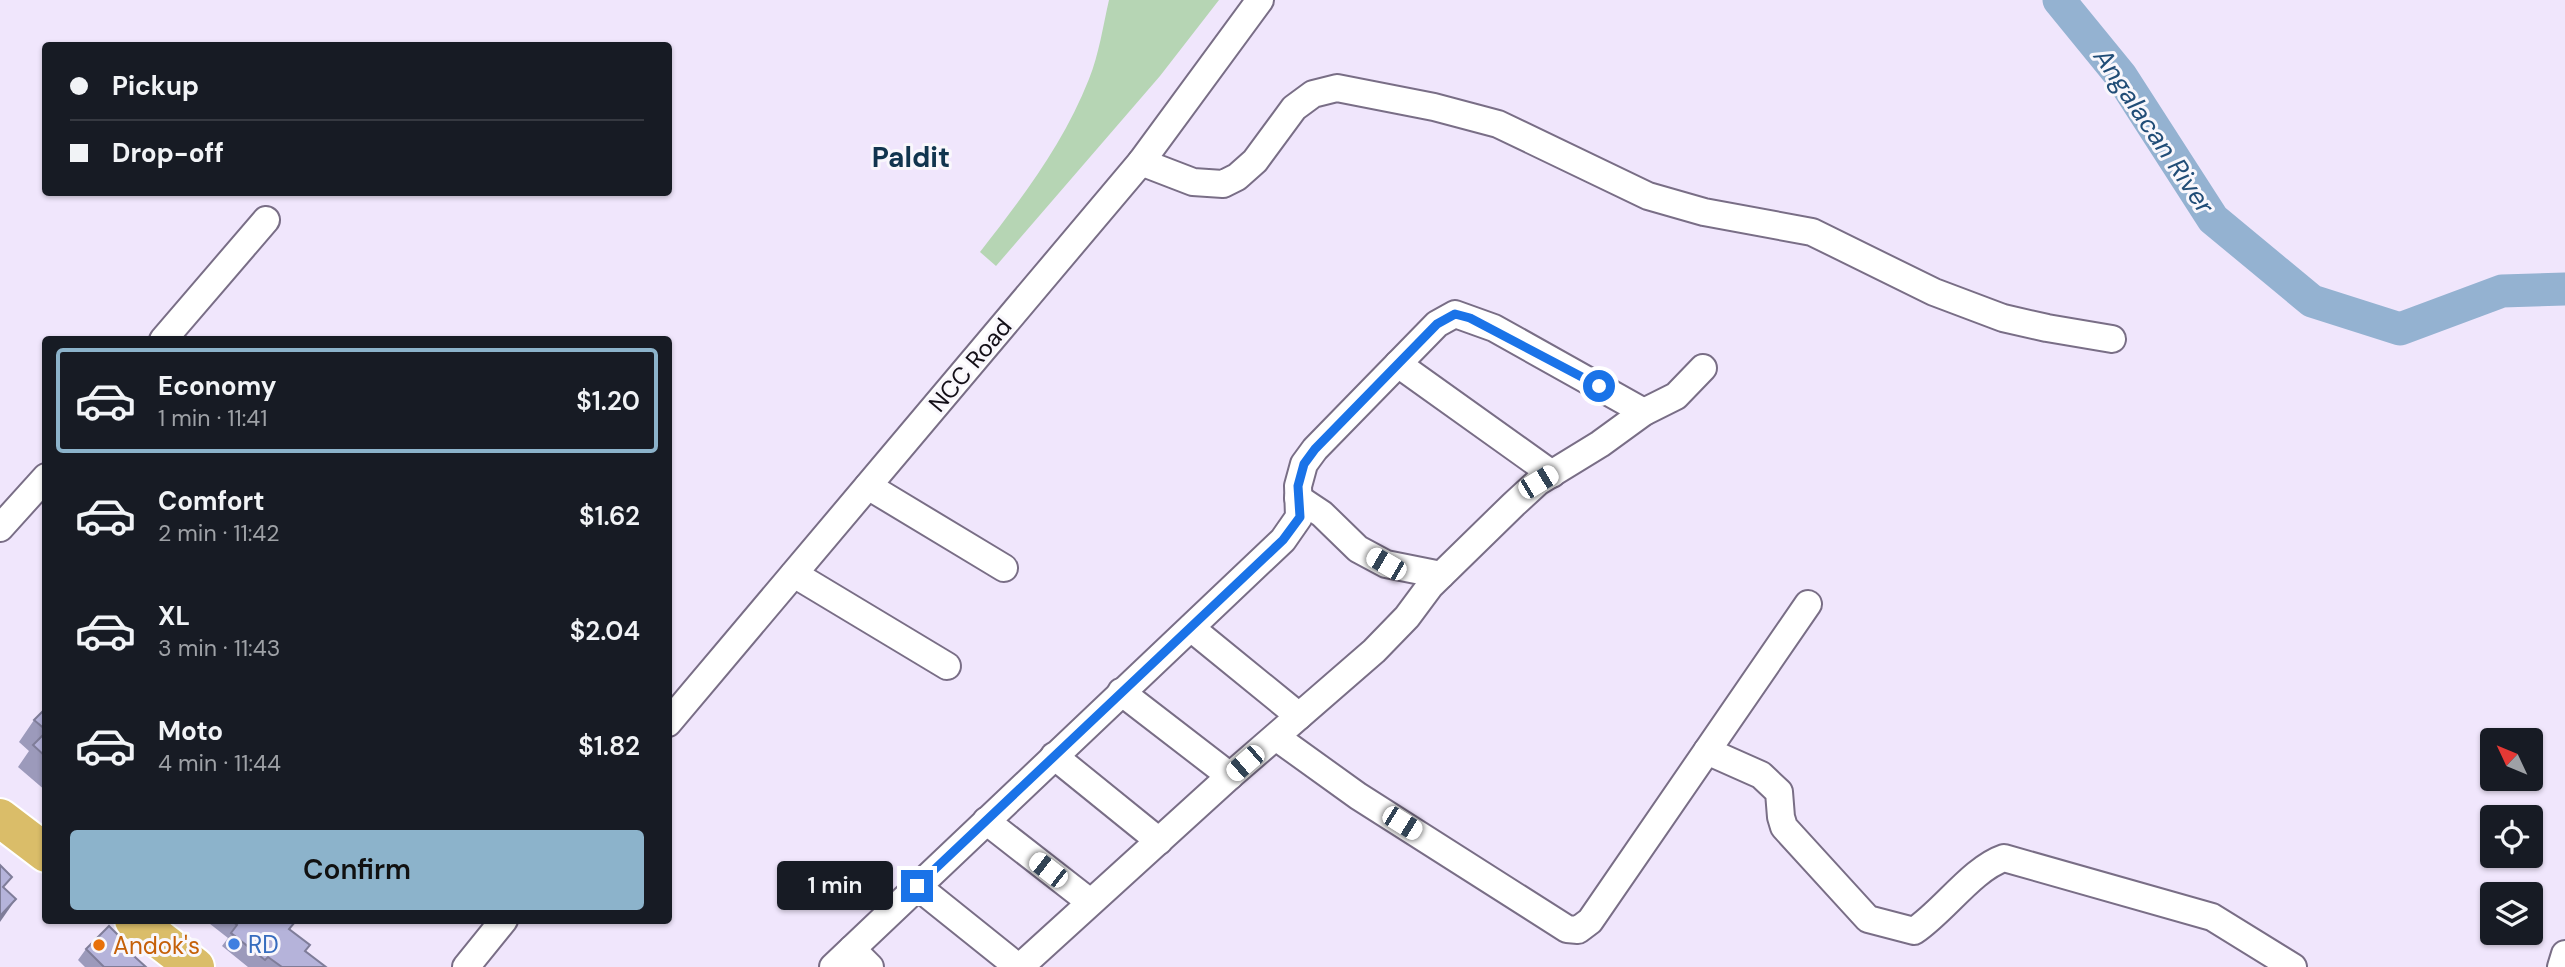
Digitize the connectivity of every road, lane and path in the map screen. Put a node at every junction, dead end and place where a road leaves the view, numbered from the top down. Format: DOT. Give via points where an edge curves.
graph roads {
  1 [pos="1256,2"];
  2 [pos="1141,162"];
  3 [pos="266,220"];
  4 [pos="166,336"];
  5 [pos="2112,339"];
  6 [pos="1398,364"];
  7 [pos="1703,368"];
  8 [pos="1644,412"];
  9 [pos="1552,474"];
  10 [pos="42,481"];
  11 [pos="868,486"];
  12 [pos="1298,498"];
  13 [pos="0,528"];
  14 [pos="1004,568"];
  15 [pos="794,574"];
  16 [pos="1441,575"];
  17 [pos="1808,604"];
  18 [pos="1191,628"];
  19 [pos="947,666"];
  20 [pos="1122,692"];
  21 [pos="1300,716"];
  22 [pos="672,718"];
  23 [pos="1276,737"];
  24 [pos="1707,751"];
  25 [pos="1054,756"];
  26 [pos="1230,776"];
  27 [pos="986,821"];
  28 [pos="5,831"];
  29 [pos="1159,841"];
  30 [pos="42,851"];
  31 [pos="917,886"];
  32 [pos="1090,902"];
  33 [pos="139,924"];
  34 [pos="501,924"];
  35 [pos="2565,954"];
  36 [pos="852,961"];
  37 [pos="195,967"];
  38 [pos="466,967"];
  39 [pos="1019,967"];
  40 [pos="2292,967"];
  41 [pos="2561,967"];
  1 -- 2 [label="street, NCC Road"];
  2 -- 5 [label="street" via="1193,182 1223,184 1255,161 1294,108 1313,94 1337,88 1498,124 1648,196 1704,212 1812,232 1934,292 2003,318"];
  2 -- 11 [label="street, NCC Road"];
  3 -- 4 [label="street"];
  6 -- 8 [label="street" via="1437,324 1455,314 1494,328"];
  6 -- 9 [label="street"];
  6 -- 12 [label="street" via="1315,449 1304,464"];
  7 -- 8 [label="street" via="1676,396"];
  8 -- 9 [label="street"];
  9 -- 16 [label="street" via="1538,482"];
  10 -- 13 [label="street"];
  11 -- 14 [label="street"];
  11 -- 15 [label="street, NCC Road"];
  12 -- 16 [label="street" via="1386,564"];
  12 -- 18 [label="street" via="1300,517 1294,527"];
  15 -- 19 [label="street"];
  15 -- 22 [label="street, NCC Road"];
  16 -- 21 [label="street" via="1374,651"];
  17 -- 24 [label="street"];
  18 -- 20 [label="street"];
  18 -- 21 [label="street"];
  20 -- 25 [label="street"];
  20 -- 26 [label="street"];
  21 -- 23 [label="street"];
  23 -- 24 [label="street" via="1358,796 1567,929 1578,930 1590,921"];
  23 -- 26 [label="street"];
  24 -- 40 [label="street" via="1761,775 1779,792 1784,827 1868,919 1914,931 1990,863 2004,858 2212,917"];
  25 -- 27 [label="street"];
  25 -- 29 [label="street"];
  26 -- 29 [label="street"];
  27 -- 31 [label="street"];
  27 -- 32 [label="street"];
  28 -- 30 [label="highway"];
  29 -- 32 [label="street"];
  31 -- 36 [label="street"];
  31 -- 39 [label="street"];
  32 -- 39 [label="street"];
  33 -- 37 [label="highway"];
  34 -- 38 [label="street"];
  35 -- 41 [label="street"];
}
